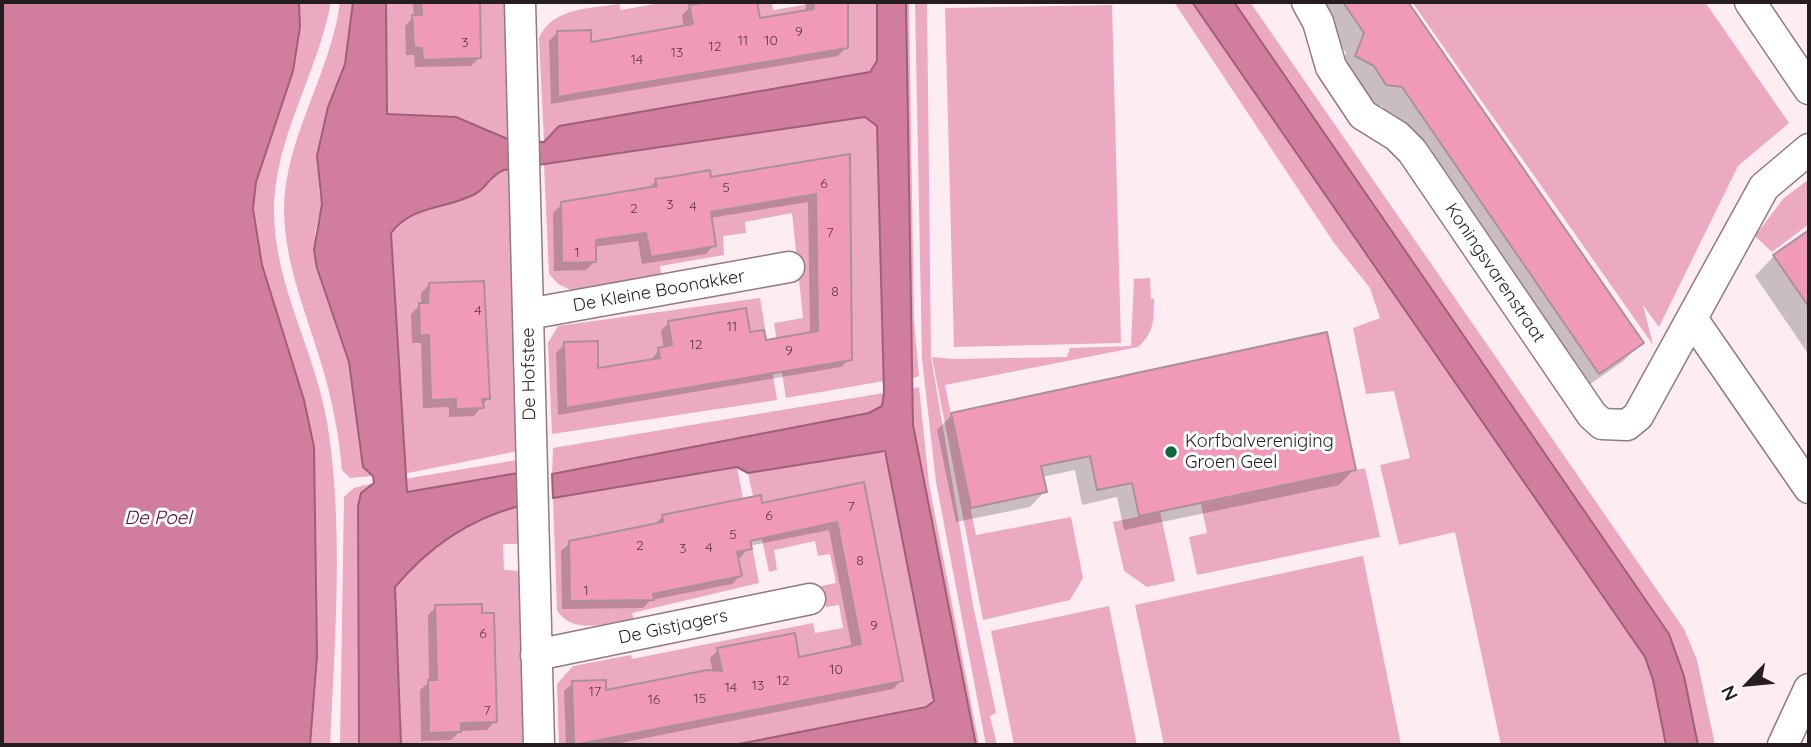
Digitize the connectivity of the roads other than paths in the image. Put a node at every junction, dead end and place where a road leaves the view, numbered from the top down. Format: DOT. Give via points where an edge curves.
graph roads {
  1 [pos="1307,2"];
  2 [pos="1750,2"];
  3 [pos="525,3"];
  4 [pos="1809,89"];
  5 [pos="1809,149"];
  6 [pos="789,267"];
  7 [pos="528,314"];
  8 [pos="1693,320"];
  9 [pos="1809,488"];
  10 [pos="810,599"];
  11 [pos="536,655"];
  12 [pos="1809,689"];
  13 [pos="539,745"];
  14 [pos="1783,745"];
  1 -- 8 [label="street, Koningsvarenstraat" via="1318,22 1327,59 1363,115 1412,150 1602,424 1627,425 1638,416"];
  2 -- 4 [label="street"];
  3 -- 7 [label="street, De Hofstee"];
  5 -- 8 [label="street, Koningsvarenstraat" via="1764,187"];
  6 -- 7 [label="street, De Kleine Boonakker"];
  7 -- 11 [label="street, De Hofstee"];
  8 -- 9 [label="street"];
  10 -- 11 [label="street, De Gistjagers"];
  11 -- 13 [label="street, De Hofstee"];
  12 -- 14 [label="street"];
}
